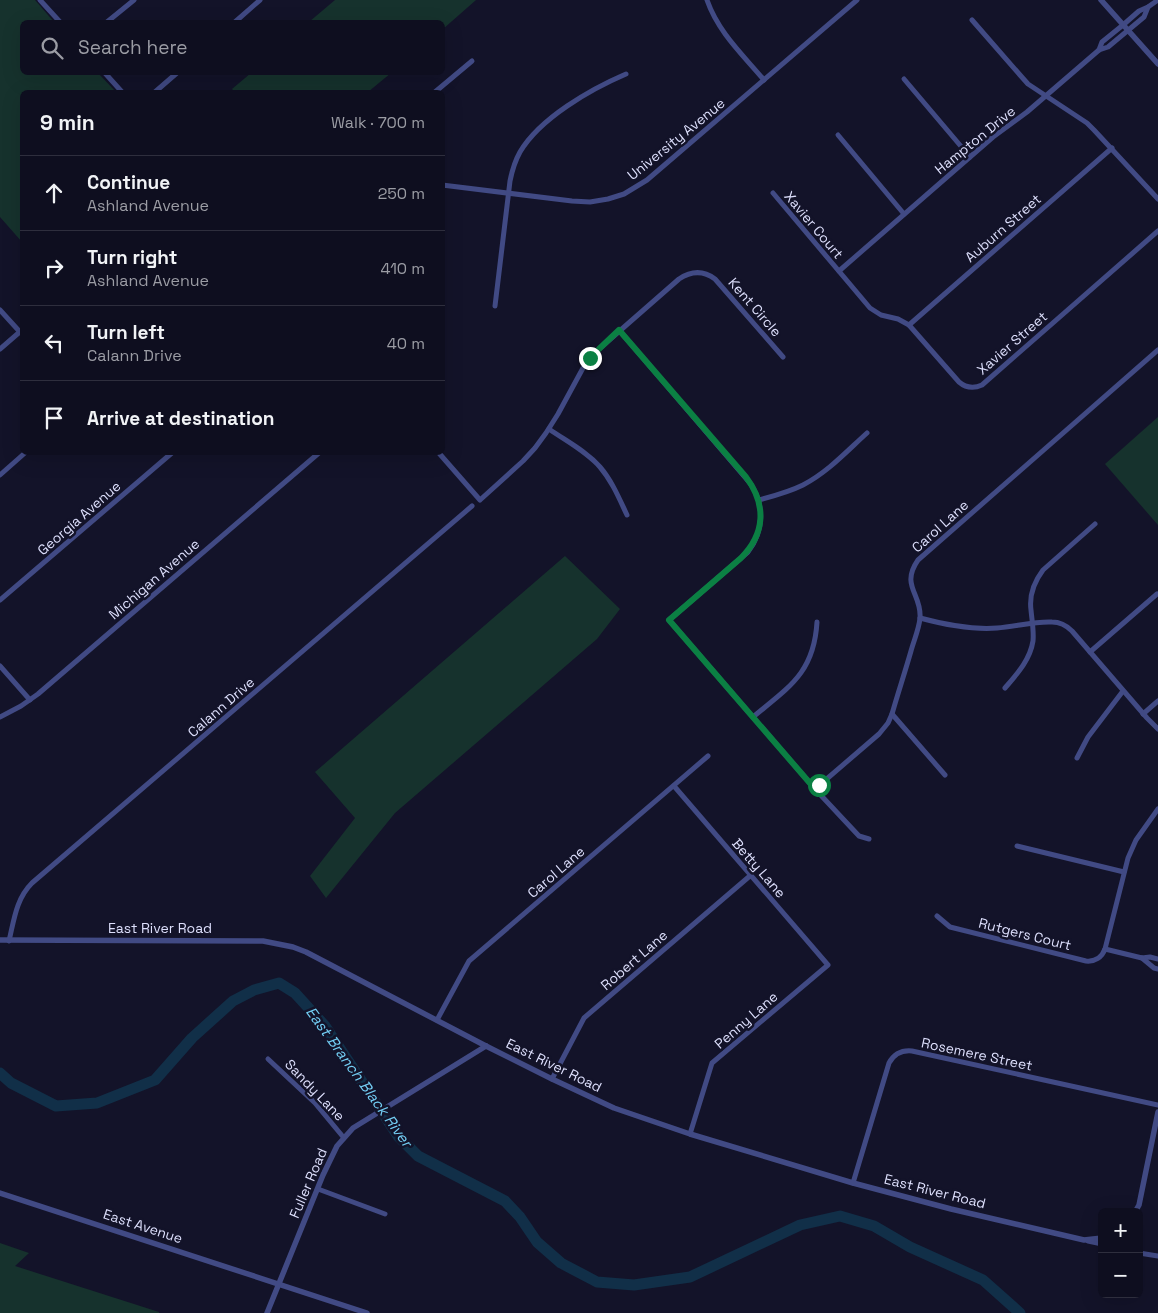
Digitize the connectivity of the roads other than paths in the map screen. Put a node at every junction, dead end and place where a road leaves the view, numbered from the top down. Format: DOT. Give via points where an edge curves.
graph roads {
  1 [pos="40,0"];
  2 [pos="134,0"];
  3 [pos="260,0"];
  4 [pos="707,0"];
  5 [pos="857,0"];
  6 [pos="1101,0"];
  7 [pos="1158,0"];
  8 [pos="1148,7"];
  9 [pos="58,20"];
  10 [pos="109,20"];
  11 [pos="237,20"];
  12 [pos="972,20"];
  13 [pos="1123,25"];
  14 [pos="1128,30"];
  15 [pos="1099,50"];
  16 [pos="472,61"];
  17 [pos="1158,64"];
  18 [pos="626,74"];
  19 [pos="107,75"];
  20 [pos="175,75"];
  21 [pos="904,79"];
  22 [pos="764,80"];
  23 [pos="120,90"];
  24 [pos="157,90"];
  25 [pos="437,90"];
  26 [pos="1046,96"];
  27 [pos="838,135"];
  28 [pos="1112,148"];
  29 [pos="970,157"];
  30 [pos="445,185"];
  31 [pos="508,193"];
  32 [pos="773,193"];
  33 [pos="1158,199"];
  34 [pos="904,214"];
  35 [pos="1158,232"];
  36 [pos="838,271"];
  37 [pos="495,306"];
  38 [pos="0,310"];
  39 [pos="909,325"];
  40 [pos="20,330"];
  41 [pos="619,330"];
  42 [pos="20,332"];
  43 [pos="0,349"];
  44 [pos="1158,350"];
  45 [pos="783,357"];
  46 [pos="549,429"];
  47 [pos="867,432"];
  48 [pos="23,455"];
  49 [pos="169,455"];
  50 [pos="316,455"];
  51 [pos="441,455"];
  52 [pos="0,475"];
  53 [pos="759,500"];
  54 [pos="472,506"];
  55 [pos="627,515"];
  56 [pos="1095,524"];
  57 [pos="1157,594"];
  58 [pos="0,600"];
  59 [pos="920,618"];
  60 [pos="817,622"];
  61 [pos="1033,624"];
  62 [pos="1090,652"];
  63 [pos="0,666"];
  64 [pos="1006,688"];
  65 [pos="1123,691"];
  66 [pos="30,700"];
  67 [pos="1158,701"];
  68 [pos="892,714"];
  69 [pos="1143,714"];
  70 [pos="0,717"];
  71 [pos="753,718"];
  72 [pos="1158,729"];
  73 [pos="708,756"];
  74 [pos="1077,758"];
  75 [pos="944,775"];
  76 [pos="674,786"];
  77 [pos="815,789"];
  78 [pos="1158,809"];
  79 [pos="869,839"];
  80 [pos="1017,846"];
  81 [pos="1124,872"];
  82 [pos="751,875"];
  83 [pos="938,916"];
  84 [pos="0,940"];
  85 [pos="9,941"];
  86 [pos="1105,949"];
  87 [pos="1142,958"];
  88 [pos="1158,959"];
  89 [pos="828,964"];
  90 [pos="1158,969"];
  91 [pos="437,1020"];
  92 [pos="486,1046"];
  93 [pos="268,1059"];
  94 [pos="552,1079"];
  95 [pos="1158,1105"];
  96 [pos="1158,1112"];
  97 [pos="690,1134"];
  98 [pos="344,1138"];
  99 [pos="853,1183"];
  100 [pos="318,1189"];
  101 [pos="0,1193"];
  102 [pos="1138,1208"];
  103 [pos="385,1214"];
  104 [pos="1098,1238"];
  105 [pos="1084,1240"];
  106 [pos="1098,1243"];
  107 [pos="1143,1254"];
  108 [pos="1158,1256"];
  109 [pos="279,1284"];
  110 [pos="267,1313"];
  111 [pos="367,1313"];
  1 -- 9 [label="street"];
  2 -- 10 [label="street"];
  3 -- 11 [label="street"];
  4 -- 22 [label="street" via="722,30"];
  5 -- 22 [label="street, University Avenue"];
  6 -- 13 [label="street"];
  7 -- 8 [label="street"];
  8 -- 13 [label="street"];
  8 -- 14 [label="street, Hampton Drive" via="1144,17"];
  12 -- 26 [label="street" via="1028,84"];
  13 -- 14 [label="street"];
  13 -- 15 [label="street" via="1102,42"];
  14 -- 15 [label="street, Hampton Drive" via="1108,47"];
  14 -- 17 [label="street"];
  15 -- 26 [label="street, Hampton Drive"];
  16 -- 25 [label="street"];
  18 -- 31 [label="street" via="591,91 533,134 516,160"];
  19 -- 23 [label="street"];
  20 -- 24 [label="street"];
  21 -- 29 [label="street"];
  22 -- 31 [label="street, University Avenue" via="647,180 624,194 581,202"];
  26 -- 28 [label="street" via="1086,123"];
  26 -- 29 [label="street, Hampton Drive"];
  27 -- 34 [label="street"];
  28 -- 33 [label="street"];
  28 -- 39 [label="street, Auburn Street"];
  29 -- 34 [label="street, Hampton Drive"];
  30 -- 31 [label="street, University Avenue"];
  31 -- 37 [label="street"];
  32 -- 36 [label="street, Xavier Court"];
  34 -- 36 [label="street, Hampton Drive"];
  35 -- 39 [label="street, Xavier Street" via="978,387 969,388 961,384"];
  36 -- 39 [label="street, Xavier Street" via="875,312"];
  38 -- 40 [label="street"];
  41 -- 45 [label="street, Kent Circle" via="679,279 699,272 715,278"];
  41 -- 46 [label="street" via="583,368"];
  41 -- 53 [label="street" via="746,477"];
  42 -- 43 [label="street"];
  44 -- 59 [label="street, Carol Lane" via="918,560 910,578"];
  46 -- 51 [label="street" via="523,462 480,500"];
  46 -- 55 [label="street" via="600,467"];
  47 -- 53 [label="street" via="813,480"];
  48 -- 52 [label="street"];
  49 -- 58 [label="street, Georgia Avenue"];
  50 -- 66 [label="street, Michigan Avenue"];
  53 -- 71 [label="street" via="760,525 751,548 669,620"];
  54 -- 85 [label="street, Calann Drive" via="32,883 20,900"];
  56 -- 61 [label="street" via="1038,577 1030,600"];
  57 -- 62 [label="street"];
  59 -- 61 [label="street" via="977,628"];
  59 -- 68 [label="street, Carol Lane"];
  60 -- 71 [label="street" via="812,652 802,672"];
  61 -- 62 [label="street" via="1063,624"];
  61 -- 64 [label="street" via="1029,656"];
  62 -- 65 [label="street"];
  63 -- 66 [label="street"];
  65 -- 69 [label="street"];
  65 -- 74 [label="street" via="1088,737"];
  66 -- 70 [label="street, Michigan Avenue"];
  67 -- 69 [label="street"];
  68 -- 75 [label="street"];
  68 -- 77 [label="street, Carol Lane" via="880,734"];
  69 -- 72 [label="street"];
  71 -- 77 [label="street"];
  73 -- 76 [label="street, Carol Lane"];
  76 -- 82 [label="street, Betty Lane"];
  76 -- 91 [label="street, Carol Lane" via="469,961"];
  77 -- 79 [label="street" via="859,836"];
  78 -- 81 [label="street" via="1131,849"];
  80 -- 81 [label="street"];
  81 -- 86 [label="street"];
  82 -- 89 [label="street, Betty Lane"];
  82 -- 94 [label="street, Robert Lane" via="584,1018"];
  83 -- 86 [label="street, Rutgers Court" via="950,927 1086,961 1096,960"];
  84 -- 85 [label="street, East River Road"];
  85 -- 91 [label="street, East River Road" via="278,943 306,952"];
  86 -- 87 [label="street"];
  87 -- 88 [label="street"];
  87 -- 90 [label="street"];
  89 -- 97 [label="street, Penny Lane" via="712,1063"];
  91 -- 92 [label="street, East River Road"];
  92 -- 94 [label="street, East River Road"];
  92 -- 98 [label="street, Fuller Road" via="353,1128"];
  93 -- 98 [label="street, Sandy Lane" via="315,1103"];
  94 -- 97 [label="street, East River Road" via="614,1108"];
  95 -- 99 [label="street, Rosemere Street" via="904,1051 889,1063"];
  96 -- 102 [label="street"];
  97 -- 99 [label="street, East River Road"];
  98 -- 100 [label="street, Fuller Road" via="337,1146"];
  99 -- 105 [label="street, East River Road"];
  100 -- 103 [label="street"];
  100 -- 109 [label="street, Fuller Road"];
  101 -- 109 [label="street, East Avenue"];
  104 -- 105 [label="street"];
  105 -- 106 [label="street, East River Road"];
  107 -- 108 [label="street"];
  109 -- 110 [label="street, Fuller Road"];
  109 -- 111 [label="street, East Avenue"];
}
